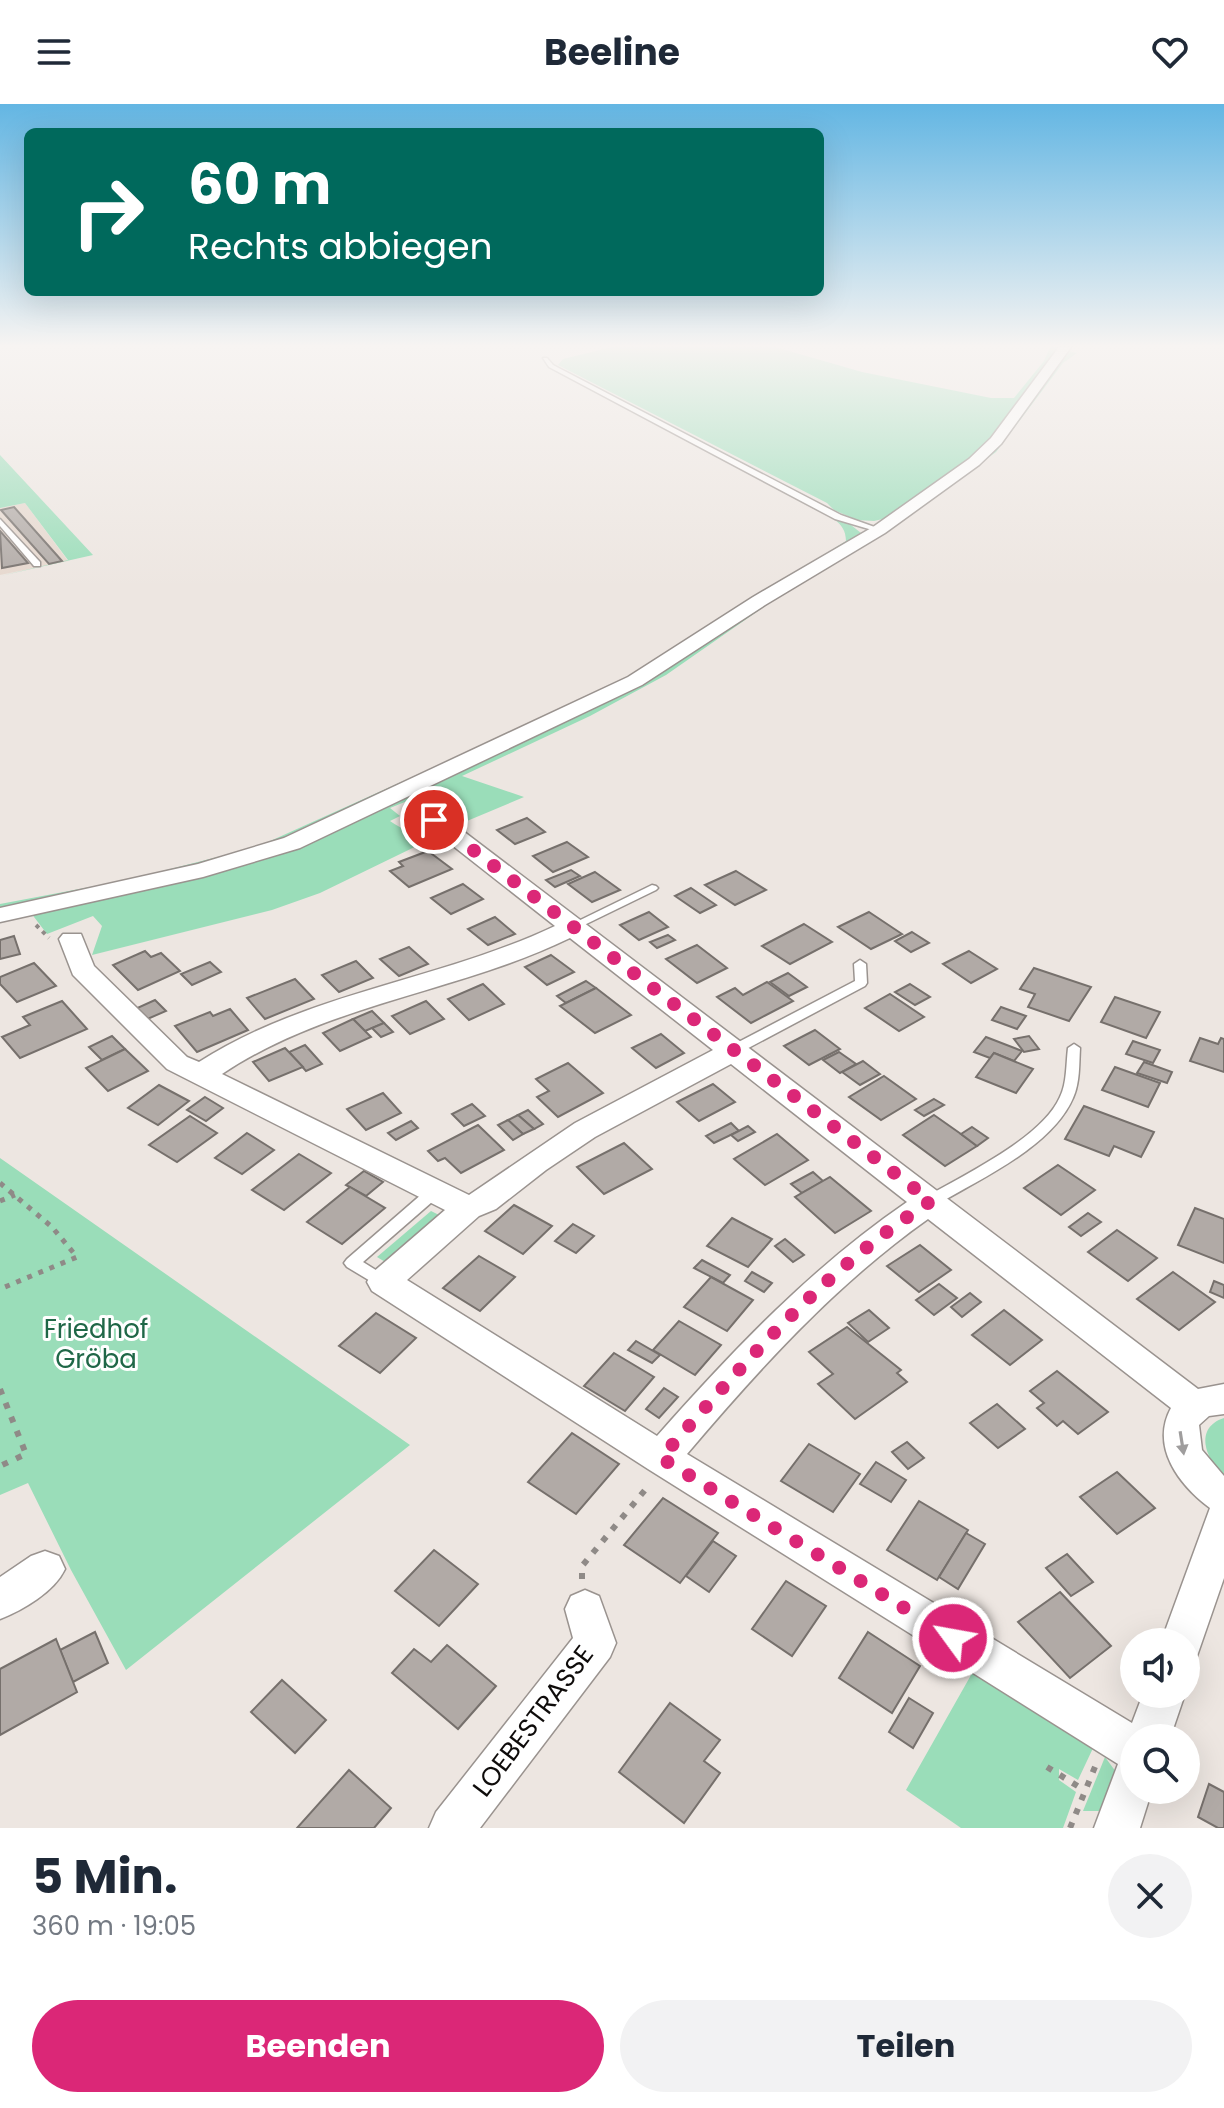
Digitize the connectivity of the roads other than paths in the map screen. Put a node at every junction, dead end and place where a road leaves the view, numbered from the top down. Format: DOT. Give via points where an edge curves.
graph roads {
  1 [pos="668,427"];
  2 [pos="1005,427"];
  3 [pos="0,521"];
  4 [pos="879,530"];
  5 [pos="37,564"];
  6 [pos="416,821"];
  7 [pos="652,888"];
  8 [pos="0,915"];
  9 [pos="572,927"];
  10 [pos="72,939"];
  11 [pos="860,964"];
  12 [pos="1074,1048"];
  13 [pos="732,1051"];
  14 [pos="201,1074"];
  15 [pos="435,1191"];
  16 [pos="931,1201"];
  17 [pos="468,1208"];
  18 [pos="384,1282"];
  19 [pos="1209,1403"];
  20 [pos="665,1460"];
  21 [pos="1224,1497"];
  22 [pos="1224,1520"];
  23 [pos="45,1569"];
  24 [pos="0,1600"];
  25 [pos="585,1609"];
  26 [pos="1187,1628"];
  27 [pos="1120,1735"];
  28 [pos="1125,1804"];
  29 [pos="452,1828"];
  30 [pos="1117,1828"];
  1 -- 4 [label="lane" via="838,517"];
  2 -- 4 [label="street" via="987,451"];
  3 -- 5 [label="lane"];
  4 -- 8 [label="street" via="607,696 292,843 130,888"];
  6 -- 9 [label="street" via="434,820"];
  7 -- 9 [label="lane"];
  9 -- 13 [label="street"];
  9 -- 14 [label="street" via="508,956 271,1032"];
  10 -- 14 [label="street" via="82,969 177,1063"];
  11 -- 13 [label="lane" via="861,983"];
  12 -- 16 [label="lane" via="1067,1097 1057,1116 1037,1135"];
  13 -- 16 [label="street"];
  13 -- 17 [label="street" via="585,1130"];
  14 -- 15 [label="street"];
  15 -- 17 [label="street"];
  15 -- 18 [label="lane" via="352,1263"];
  16 -- 19 [label="street"];
  16 -- 20 [label="street" via="833,1274 752,1353"];
  17 -- 18 [label="street"];
  18 -- 20 [label="street"];
  19 -- 21 [label="street, one-way" via="1185,1416 1180,1444 1196,1475"];
  20 -- 27 [label="street"];
  22 -- 26 [label="street"];
  23 -- 24 [label="street"];
  25 -- 29 [label="street, LOEBESTRASSE" via="595,1643"];
  28 -- 30 [label="street"];
}
